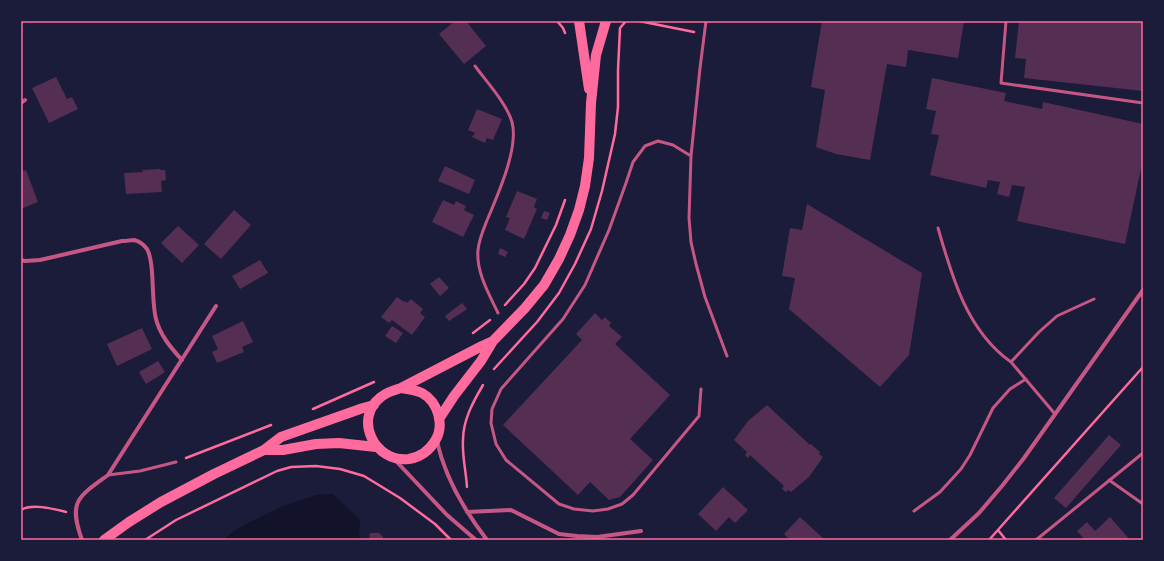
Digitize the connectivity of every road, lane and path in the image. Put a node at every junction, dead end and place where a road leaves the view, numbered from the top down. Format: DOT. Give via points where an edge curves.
graph roads {
  1 [pos="556,21"];
  2 [pos="579,21"];
  3 [pos="606,21"];
  4 [pos="626,21"];
  5 [pos="639,21"];
  6 [pos="706,21"];
  7 [pos="1006,21"];
  8 [pos="620,28"];
  9 [pos="704,34"];
  10 [pos="567,36"];
  11 [pos="475,66"];
  12 [pos="613,70"];
  13 [pos="618,70"];
  14 [pos="591,103"];
  15 [pos="1143,103"];
  16 [pos="610,133"];
  17 [pos="615,134"];
  18 [pos="691,156"];
  19 [pos="566,195"];
  20 [pos="938,228"];
  21 [pos="21,260"];
  22 [pos="1143,290"];
  23 [pos="1094,299"];
  24 [pos="216,306"];
  25 [pos="498,313"];
  26 [pos="468,338"];
  27 [pos="493,342"];
  28 [pos="727,356"];
  29 [pos="182,360"];
  30 [pos="1011,362"];
  31 [pos="1143,367"];
  32 [pos="1026,379"];
  33 [pos="377,381"];
  34 [pos="401,388"];
  35 [pos="701,389"];
  36 [pos="374,405"];
  37 [pos="308,411"];
  38 [pos="1055,414"];
  39 [pos="439,419"];
  40 [pos="273,424"];
  41 [pos="436,439"];
  42 [pos="376,447"];
  43 [pos="264,450"];
  44 [pos="1143,453"];
  45 [pos="394,458"];
  46 [pos="176,462"];
  47 [pos="108,475"];
  48 [pos="1109,480"];
  49 [pos="1143,504"];
  50 [pos="21,510"];
  51 [pos="914,511"];
  52 [pos="467,512"];
  53 [pos="76,514"];
  54 [pos="998,530"];
  55 [pos="641,531"];
  56 [pos="82,540"];
  57 [pos="104,540"];
  58 [pos="145,540"];
  59 [pos="451,540"];
  60 [pos="476,540"];
  61 [pos="487,540"];
  62 [pos="950,540"];
  63 [pos="989,540"];
  64 [pos="1006,540"];
  65 [pos="1036,540"];
  1 -- 10 [label="path"];
  2 -- 14 [label="main road"];
  3 -- 14 [label="main road" via="596,55"];
  4 -- 8 [label="path"];
  5 -- 9 [label="path"];
  6 -- 9 [label="lane"];
  7 -- 15 [label="lane" via="1001,83"];
  9 -- 18 [label="lane"];
  11 -- 25 [label="lane" via="507,109 512,122 513,139 507,167 478,251 480,272"];
  12 -- 13 [label="path"];
  14 -- 27 [label="main road" via="585,186 570,235 544,285"];
  16 -- 17 [label="path"];
  18 -- 28 [label="lane" via="691,242 705,297"];
  18 -- 35 [label="lane" via="673,145 658,141 645,146 633,162 586,285 564,319 501,389 492,409 491,423 496,444 506,460 559,504 593,511 608,509 622,504 633,495 699,416"];
  19 -- 25 [label="path" via="556,225 535,268"];
  20 -- 30 [label="lane" via="962,301 979,329 999,353"];
  21 -- 29 [label="street" via="40,260 122,241 134,240 141,243 149,254 154,306 160,331"];
  22 -- 38 [label="street"];
  23 -- 30 [label="lane" via="1057,316"];
  24 -- 29 [label="street"];
  25 -- 26 [label="path"];
  27 -- 34 [label="main road"];
  27 -- 39 [label="main road"];
  29 -- 47 [label="street"];
  30 -- 32 [label="lane"];
  31 -- 54 [label="path"];
  32 -- 38 [label="lane"];
  32 -- 51 [label="lane" via="1010,389 993,408 970,455 960,469 940,492"];
  33 -- 37 [label="path"];
  34 -- 36 [label="main road" via="390,391"];
  34 -- 39 [label="main road" via="422,393 436,408"];
  36 -- 42 [label="main road" via="368,422"];
  36 -- 43 [label="main road" via="281,437"];
  38 -- 62 [label="street" via="1002,486 979,513"];
  39 -- 41 [label="main road" via="440,426"];
  40 -- 46 [label="path"];
  41 -- 45 [label="main road" via="423,454 404,460"];
  41 -- 52 [label="street" via="446,472"];
  42 -- 43 [label="main road" via="339,443"];
  42 -- 45 [label="main road"];
  43 -- 57 [label="main road" via="161,502"];
  44 -- 48 [label="lane"];
  45 -- 60 [label="street" via="447,515"];
  46 -- 47 [label="lane"];
  47 -- 53 [label="street" via="85,491 77,505"];
  48 -- 49 [label="lane"];
  48 -- 65 [label="lane"];
  50 -- 53 [label="path" via="50,508"];
  52 -- 55 [label="street" via="511,510 559,534 577,536 597,537"];
  52 -- 61 [label="street"];
  53 -- 56 [label="street"];
  54 -- 63 [label="path"];
  54 -- 64 [label="path"];
  58 -- 59 [label="path" via="176,520 277,471 291,467 316,466 364,476 400,498 435,524"];
}
